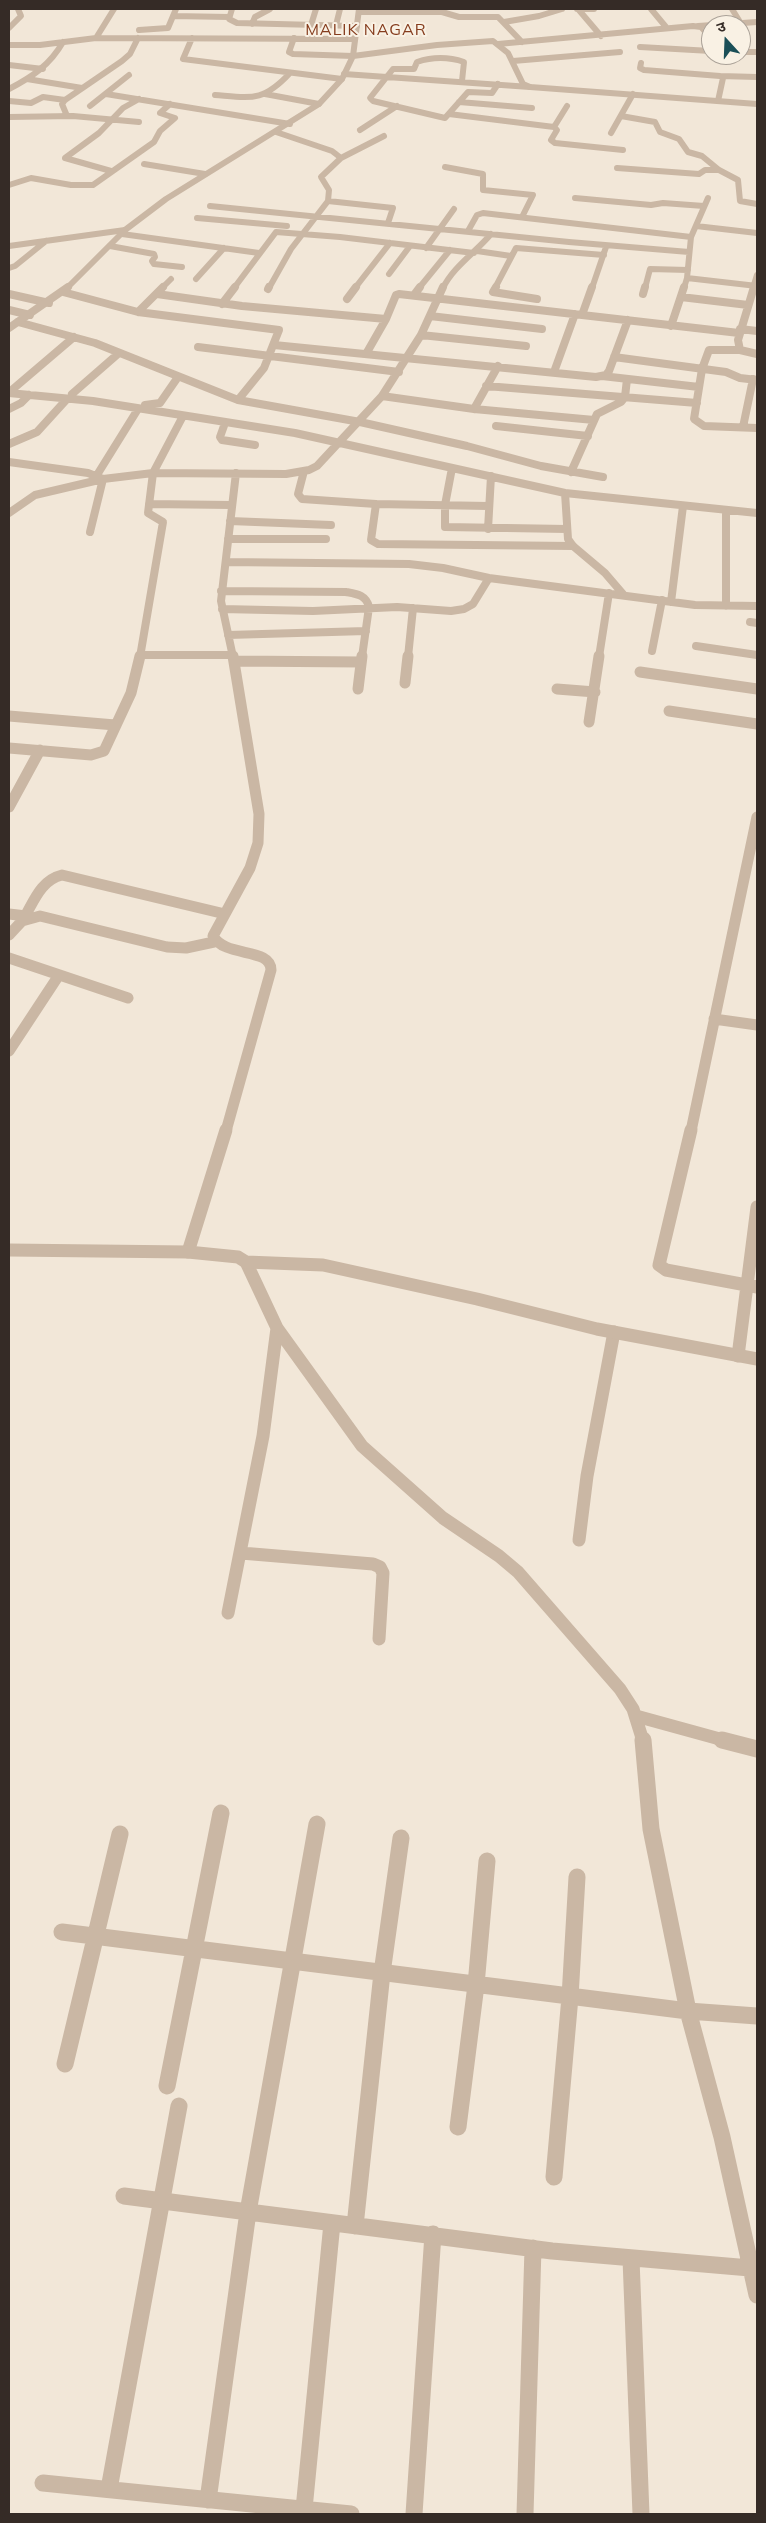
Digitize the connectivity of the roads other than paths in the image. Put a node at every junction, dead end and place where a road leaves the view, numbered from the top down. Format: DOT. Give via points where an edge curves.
graph roads {
  1 [pos="18,9"];
  2 [pos="114,9"];
  3 [pos="176,9"];
  4 [pos="232,9"];
  5 [pos="270,9"];
  6 [pos="316,9"];
  7 [pos="340,9"];
  8 [pos="498,9"];
  9 [pos="562,9"];
  10 [pos="577,9"];
  11 [pos="594,9"];
  12 [pos="651,9"];
  13 [pos="403,10"];
  14 [pos="359,11"];
  15 [pos="173,16"];
  16 [pos="229,17"];
  17 [pos="502,20"];
  18 [pos="252,24"];
  19 [pos="311,25"];
  20 [pos="336,25"];
  21 [pos="357,26"];
  22 [pos="698,26"];
  23 [pos="701,26"];
  24 [pos="666,27"];
  25 [pos="9,28"];
  26 [pos="701,29"];
  27 [pos="601,36"];
  28 [pos="96,38"];
  29 [pos="119,38"];
  30 [pos="138,38"];
  31 [pos="192,38"];
  32 [pos="292,38"];
  33 [pos="355,39"];
  34 [pos="63,42"];
  35 [pos="522,42"];
  36 [pos="498,44"];
  37 [pos="9,45"];
  38 [pos="589,46"];
  39 [pos="640,46"];
  40 [pos="701,50"];
  41 [pos="620,52"];
  42 [pos="353,56"];
  43 [pos="513,61"];
  44 [pos="641,63"];
  45 [pos="9,65"];
  46 [pos="43,69"];
  47 [pos="290,73"];
  48 [pos="129,75"];
  49 [pos="343,76"];
  50 [pos="389,76"];
  51 [pos="720,76"];
  52 [pos="757,77"];
  53 [pos="27,79"];
  54 [pos="462,81"];
  55 [pos="498,84"];
  56 [pos="530,87"];
  57 [pos="82,88"];
  58 [pos="9,89"];
  59 [pos="106,94"];
  60 [pos="265,94"];
  61 [pos="633,94"];
  62 [pos="215,95"];
  63 [pos="139,99"];
  64 [pos="65,100"];
  65 [pos="9,101"];
  66 [pos="718,101"];
  67 [pos="459,102"];
  68 [pos="170,104"];
  69 [pos="319,104"];
  70 [pos="757,104"];
  71 [pos="90,106"];
  72 [pos="397,106"];
  73 [pos="567,106"];
  74 [pos="449,114"];
  75 [pos="67,116"];
  76 [pos="620,116"];
  77 [pos="9,117"];
  78 [pos="112,119"];
  79 [pos="139,122"];
  80 [pos="523,123"];
  81 [pos="290,124"];
  82 [pos="554,127"];
  83 [pos="360,130"];
  84 [pos="276,132"];
  85 [pos="611,133"];
  86 [pos="384,136"];
  87 [pos="622,150"];
  88 [pos="341,158"];
  89 [pos="144,164"];
  90 [pos="445,167"];
  91 [pos="617,168"];
  92 [pos="719,170"];
  93 [pos="111,171"];
  94 [pos="205,174"];
  95 [pos="9,185"];
  96 [pos="575,198"];
  97 [pos="708,198"];
  98 [pos="328,201"];
  99 [pos="757,204"];
  100 [pos="210,206"];
  101 [pos="704,206"];
  102 [pos="454,209"];
  103 [pos="319,214"];
  104 [pos="197,218"];
  105 [pos="522,218"];
  106 [pos="358,219"];
  107 [pos="388,223"];
  108 [pos="696,226"];
  109 [pos="440,228"];
  110 [pos="304,231"];
  111 [pos="468,231"];
  112 [pos="124,232"];
  113 [pos="757,233"];
  114 [pos="490,234"];
  115 [pos="344,237"];
  116 [pos="691,237"];
  117 [pos="46,241"];
  118 [pos="390,243"];
  119 [pos="9,246"];
  120 [pos="110,246"];
  121 [pos="410,246"];
  122 [pos="607,246"];
  123 [pos="224,248"];
  124 [pos="426,248"];
  125 [pos="450,250"];
  126 [pos="475,252"];
  127 [pos="689,252"];
  128 [pos="259,253"];
  129 [pos="604,255"];
  130 [pos="511,256"];
  131 [pos="182,267"];
  132 [pos="9,268"];
  133 [pos="389,274"];
  134 [pos="687,274"];
  135 [pos="757,275"];
  136 [pos="171,279"];
  137 [pos="196,279"];
  138 [pos="755,286"];
  139 [pos="268,289"];
  140 [pos="63,292"];
  141 [pos="9,294"];
  142 [pos="157,294"];
  143 [pos="502,294"];
  144 [pos="643,294"];
  145 [pos="414,295"];
  146 [pos="681,297"];
  147 [pos="438,298"];
  148 [pos="347,299"];
  149 [pos="537,299"];
  150 [pos="49,303"];
  151 [pos="222,304"];
  152 [pos="497,305"];
  153 [pos="748,305"];
  154 [pos="9,310"];
  155 [pos="138,312"];
  156 [pos="30,315"];
  157 [pos="579,315"];
  158 [pos="430,316"];
  159 [pos="386,319"];
  160 [pos="628,320"];
  161 [pos="18,322"];
  162 [pos="671,326"];
  163 [pos="9,328"];
  164 [pos="542,329"];
  165 [pos="740,331"];
  166 [pos="757,331"];
  167 [pos="421,335"];
  168 [pos="74,337"];
  169 [pos="274,345"];
  170 [pos="526,346"];
  171 [pos="198,347"];
  172 [pos="740,350"];
  173 [pos="119,353"];
  174 [pos="366,354"];
  175 [pos="757,354"];
  176 [pos="270,356"];
  177 [pos="614,357"];
  178 [pos="406,359"];
  179 [pos="498,366"];
  180 [pos="702,369"];
  181 [pos="399,372"];
  182 [pos="554,372"];
  183 [pos="602,376"];
  184 [pos="178,377"];
  185 [pos="627,379"];
  186 [pos="755,380"];
  187 [pos="486,386"];
  188 [pos="699,386"];
  189 [pos="10,390"];
  190 [pos="29,395"];
  191 [pos="382,396"];
  192 [pos="70,397"];
  193 [pos="625,397"];
  194 [pos="238,400"];
  195 [pos="697,402"];
  196 [pos="138,408"];
  197 [pos="9,409"];
  198 [pos="474,409"];
  199 [pos="183,416"];
  200 [pos="594,420"];
  201 [pos="360,422"];
  202 [pos="225,423"];
  203 [pos="496,426"];
  204 [pos="743,427"];
  205 [pos="757,428"];
  206 [pos="588,436"];
  207 [pos="343,439"];
  208 [pos="9,444"];
  209 [pos="255,445"];
  210 [pos="9,462"];
  211 [pos="452,468"];
  212 [pos="304,471"];
  213 [pos="571,472"];
  214 [pos="153,473"];
  215 [pos="236,473"];
  216 [pos="490,476"];
  217 [pos="100,477"];
  218 [pos="603,477"];
  219 [pos="565,492"];
  220 [pos="148,504"];
  221 [pos="376,504"];
  222 [pos="231,505"];
  223 [pos="445,505"];
  224 [pos="488,506"];
  225 [pos="683,506"];
  226 [pos="726,510"];
  227 [pos="9,513"];
  228 [pos="757,513"];
  229 [pos="230,521"];
  230 [pos="331,525"];
  231 [pos="488,528"];
  232 [pos="567,529"];
  233 [pos="90,532"];
  234 [pos="228,539"];
  235 [pos="326,539"];
  236 [pos="573,546"];
  237 [pos="226,562"];
  238 [pos="489,578"];
  239 [pos="221,591"];
  240 [pos="610,593"];
  241 [pos="623,594"];
  242 [pos="666,601"];
  243 [pos="726,606"];
  244 [pos="757,606"];
  245 [pos="369,607"];
  246 [pos="413,608"];
  247 [pos="222,609"];
  248 [pos="366,630"];
  249 [pos="228,635"];
  250 [pos="696,646"];
  251 [pos="652,651"];
  252 [pos="757,654"];
  253 [pos="140,655"];
  254 [pos="234,658"];
  255 [pos="362,662"];
  256 [pos="640,672"];
  257 [pos="405,683"];
  258 [pos="358,689"];
  259 [pos="557,689"];
  260 [pos="757,689"];
  261 [pos="595,692"];
  262 [pos="669,711"];
  263 [pos="9,716"];
  264 [pos="589,722"];
  265 [pos="757,724"];
  266 [pos="115,725"];
  267 [pos="9,748"];
  268 [pos="40,750"];
  269 [pos="9,807"];
  270 [pos="756,823"];
  271 [pos="9,914"];
  272 [pos="225,914"];
  273 [pos="25,917"];
  274 [pos="9,935"];
  275 [pos="214,942"];
  276 [pos="9,958"];
  277 [pos="59,975"];
  278 [pos="128,998"];
  279 [pos="714,1019"];
  280 [pos="757,1025"];
  281 [pos="9,1052"];
  282 [pos="757,1207"];
  283 [pos="9,1250"];
  284 [pos="188,1252"];
  285 [pos="246,1262"];
  286 [pos="752,1286"];
  287 [pos="277,1328"];
  288 [pos="614,1332"];
  289 [pos="738,1356"];
  290 [pos="757,1359"];
  291 [pos="579,1540"];
  292 [pos="241,1553"];
  293 [pos="228,1613"];
  294 [pos="379,1639"];
  295 [pos="636,1716"];
  296 [pos="757,1749"];
  297 [pos="221,1813"];
  298 [pos="318,1824"];
  299 [pos="120,1834"];
  300 [pos="401,1838"];
  301 [pos="487,1861"];
  302 [pos="577,1877"];
  303 [pos="62,1932"];
  304 [pos="95,1936"];
  305 [pos="196,1949"];
  306 [pos="293,1962"];
  307 [pos="382,1973"];
  308 [pos="476,1985"];
  309 [pos="570,1997"];
  310 [pos="688,2012"];
  311 [pos="757,2016"];
  312 [pos="65,2064"];
  313 [pos="167,2086"];
  314 [pos="179,2106"];
  315 [pos="458,2127"];
  316 [pos="554,2177"];
  317 [pos="124,2196"];
  318 [pos="161,2201"];
  319 [pos="248,2212"];
  320 [pos="332,2222"];
  321 [pos="355,2226"];
  322 [pos="433,2234"];
  323 [pos="533,2248"];
  324 [pos="631,2259"];
  325 [pos="750,2268"];
  326 [pos="757,2295"];
  327 [pos="43,2483"];
  328 [pos="109,2489"];
  329 [pos="208,2500"];
  330 [pos="304,2509"];
  331 [pos="350,2514"];
  332 [pos="414,2514"];
  333 [pos="525,2514"];
  334 [pos="641,2514"];
  1 -- 25 [label="street" via="21,16"];
  2 -- 28 [label="street"];
  3 -- 15 [label="street"];
  4 -- 16 [label="street"];
  5 -- 18 [label="street" via="256,17"];
  6 -- 19 [label="street"];
  7 -- 20 [label="street"];
  8 -- 17 [label="street" via="506,15"];
  9 -- 17 [label="street" via="539,16"];
  10 -- 11 [label="street"];
  10 -- 27 [label="street"];
  12 -- 24 [label="street"];
  13 -- 14 [label="street"];
  13 -- 17 [label="street" via="442,12 460,17 492,16"];
  14 -- 21 [label="street"];
  15 -- 16 [label="street"];
  15 -- 29 [label="street" via="166,29 130,30"];
  16 -- 18 [label="street" via="232,22"];
  17 -- 35 [label="street"];
  18 -- 19 [label="street"];
  19 -- 20 [label="street"];
  20 -- 21 [label="street"];
  21 -- 33 [label="street"];
  22 -- 23 [label="street"];
  22 -- 24 [label="street"];
  22 -- 26 [label="street"];
  24 -- 27 [label="street"];
  27 -- 38 [label="street"];
  28 -- 29 [label="street"];
  28 -- 34 [label="street"];
  29 -- 30 [label="street"];
  30 -- 31 [label="street"];
  30 -- 57 [label="street" via="130,54"];
  31 -- 32 [label="street"];
  31 -- 47 [label="street" via="183,59"];
  32 -- 33 [label="street"];
  32 -- 42 [label="street" via="289,52 293,54"];
  33 -- 42 [label="street"];
  34 -- 37 [label="street"];
  34 -- 46 [label="street"];
  35 -- 36 [label="street"];
  35 -- 38 [label="street"];
  36 -- 42 [label="street" via="488,41 437,45"];
  36 -- 43 [label="street"];
  38 -- 41 [label="street"];
  38 -- 43 [label="street"];
  39 -- 40 [label="street"];
  42 -- 49 [label="street"];
  43 -- 56 [label="street" via="523,84"];
  44 -- 51 [label="street" via="640,68 644,70"];
  45 -- 46 [label="street"];
  46 -- 53 [label="street"];
  47 -- 49 [label="street"];
  47 -- 60 [label="street"];
  48 -- 59 [label="street"];
  49 -- 50 [label="street"];
  49 -- 69 [label="street"];
  50 -- 54 [label="street"];
  50 -- 54 [label="street" via="394,69 414,69 419,61 457,59 464,62"];
  50 -- 72 [label="street" via="370,98"];
  51 -- 52 [label="street"];
  51 -- 66 [label="street" via="723,78"];
  53 -- 57 [label="street"];
  53 -- 58 [label="street"];
  54 -- 55 [label="street"];
  55 -- 56 [label="street"];
  55 -- 67 [label="street" via="492,93 468,92"];
  56 -- 61 [label="street"];
  57 -- 64 [label="street"];
  59 -- 63 [label="street"];
  59 -- 71 [label="street"];
  60 -- 62 [label="street" via="243,97"];
  60 -- 69 [label="street"];
  61 -- 66 [label="street"];
  61 -- 76 [label="street"];
  63 -- 68 [label="street"];
  63 -- 78 [label="street"];
  64 -- 65 [label="street" via="43,97 31,103"];
  64 -- 75 [label="street" via="62,104"];
  66 -- 70 [label="street"];
  67 -- 74 [label="street"];
  67 -- 80 [label="street" via="533,106"];
  68 -- 81 [label="street"];
  68 -- 93 [label="street" via="160,114 174,119 160,131 154,142"];
  69 -- 81 [label="street"];
  72 -- 74 [label="street" via="443,118"];
  72 -- 83 [label="street"];
  73 -- 82 [label="street"];
  74 -- 80 [label="street"];
  75 -- 77 [label="street"];
  75 -- 78 [label="street"];
  76 -- 85 [label="street"];
  76 -- 92 [label="street" via="655,122 660,132 679,139 686,150 702,156"];
  78 -- 79 [label="street"];
  78 -- 93 [label="street" via="65,158"];
  80 -- 82 [label="street"];
  81 -- 84 [label="street"];
  82 -- 87 [label="street" via="558,130 551,140 555,143"];
  84 -- 88 [label="street" via="332,151"];
  84 -- 94 [label="street"];
  86 -- 88 [label="street"];
  88 -- 98 [label="street" via="321,177 329,190"];
  89 -- 94 [label="street"];
  90 -- 105 [label="street" via="483,174 483,190 533,195"];
  91 -- 92 [label="street" via="699,174 705,170"];
  92 -- 99 [label="street" via="738,180 740,200"];
  93 -- 95 [label="street" via="90,185 36,176"];
  94 -- 112 [label="street"];
  96 -- 101 [label="street"];
  97 -- 101 [label="street"];
  98 -- 103 [label="street"];
  98 -- 107 [label="street" via="393,208"];
  100 -- 103 [label="street"];
  101 -- 108 [label="street"];
  102 -- 109 [label="street"];
  103 -- 106 [label="street"];
  103 -- 110 [label="street"];
  104 -- 110 [label="street"];
  105 -- 111 [label="street" via="479,214"];
  105 -- 116 [label="street"];
  106 -- 107 [label="street"];
  106 -- 115 [label="street"];
  107 -- 109 [label="street"];
  108 -- 113 [label="street"];
  108 -- 116 [label="street"];
  109 -- 111 [label="street"];
  109 -- 124 [label="street"];
  110 -- 115 [label="street"];
  110 -- 128 [label="street" via="274,232"];
  110 -- 139 [label="street"];
  111 -- 114 [label="street"];
  112 -- 117 [label="street"];
  112 -- 120 [label="street"];
  112 -- 123 [label="street"];
  114 -- 122 [label="street"];
  114 -- 126 [label="street"];
  115 -- 118 [label="street"];
  116 -- 127 [label="street"];
  117 -- 119 [label="street"];
  117 -- 132 [label="street"];
  118 -- 121 [label="street"];
  118 -- 148 [label="street"];
  120 -- 131 [label="street" via="154,254 154,264"];
  120 -- 140 [label="street"];
  121 -- 124 [label="street"];
  121 -- 133 [label="street"];
  122 -- 127 [label="street"];
  122 -- 129 [label="street"];
  123 -- 128 [label="street"];
  123 -- 137 [label="street"];
  124 -- 125 [label="street"];
  125 -- 126 [label="street"];
  125 -- 145 [label="street"];
  126 -- 130 [label="street"];
  126 -- 147 [label="street" via="448,277"];
  127 -- 134 [label="street"];
  128 -- 151 [label="street"];
  129 -- 130 [label="street" via="524,247 516,248"];
  129 -- 157 [label="street"];
  130 -- 143 [label="street" via="492,290 495,294"];
  134 -- 138 [label="street"];
  134 -- 144 [label="street" via="650,269"];
  134 -- 146 [label="street"];
  135 -- 138 [label="street"];
  136 -- 142 [label="street"];
  138 -- 153 [label="street"];
  140 -- 150 [label="street"];
  140 -- 155 [label="street"];
  141 -- 150 [label="street"];
  142 -- 151 [label="street"];
  142 -- 155 [label="street"];
  143 -- 149 [label="street"];
  143 -- 152 [label="street"];
  145 -- 147 [label="street"];
  145 -- 159 [label="street" via="397,294"];
  146 -- 153 [label="street"];
  146 -- 162 [label="street"];
  147 -- 152 [label="street"];
  147 -- 158 [label="street"];
  150 -- 156 [label="street"];
  151 -- 159 [label="street"];
  152 -- 157 [label="street"];
  153 -- 165 [label="street"];
  154 -- 156 [label="street"];
  155 -- 169 [label="street" via="276,328 279,332"];
  156 -- 161 [label="street"];
  157 -- 160 [label="street"];
  157 -- 182 [label="street"];
  158 -- 164 [label="street"];
  158 -- 167 [label="street"];
  159 -- 174 [label="street"];
  160 -- 162 [label="street"];
  160 -- 177 [label="street"];
  161 -- 163 [label="street"];
  161 -- 168 [label="street"];
  162 -- 165 [label="street"];
  165 -- 166 [label="street"];
  165 -- 172 [label="street"];
  167 -- 170 [label="street"];
  167 -- 178 [label="street"];
  168 -- 173 [label="street"];
  168 -- 189 [label="street"];
  169 -- 174 [label="street"];
  169 -- 176 [label="street"];
  171 -- 176 [label="street"];
  172 -- 175 [label="street"];
  172 -- 180 [label="street" via="709,350"];
  173 -- 184 [label="street"];
  173 -- 192 [label="street"];
  174 -- 178 [label="street"];
  176 -- 181 [label="street"];
  176 -- 194 [label="street"];
  177 -- 180 [label="street"];
  177 -- 183 [label="street" via="609,371"];
  178 -- 179 [label="street"];
  178 -- 181 [label="street"];
  179 -- 182 [label="street"];
  179 -- 187 [label="street"];
  180 -- 186 [label="street"];
  180 -- 188 [label="street"];
  181 -- 191 [label="street"];
  182 -- 183 [label="street"];
  183 -- 185 [label="street"];
  184 -- 192 [label="street" via="163,399 154,405"];
  184 -- 194 [label="street"];
  185 -- 188 [label="street"];
  185 -- 193 [label="street"];
  186 -- 204 [label="street"];
  187 -- 193 [label="street"];
  187 -- 198 [label="street"];
  188 -- 195 [label="street"];
  189 -- 190 [label="street"];
  189 -- 192 [label="street"];
  190 -- 192 [label="street"];
  190 -- 197 [label="street"];
  191 -- 198 [label="street"];
  191 -- 201 [label="street"];
  192 -- 196 [label="street"];
  192 -- 208 [label="street" via="37,432"];
  193 -- 195 [label="street"];
  193 -- 200 [label="street" via="602,410"];
  194 -- 201 [label="street"];
  195 -- 204 [label="street" via="694,420 699,424"];
  196 -- 199 [label="street"];
  196 -- 217 [label="street"];
  198 -- 200 [label="street"];
  199 -- 202 [label="street"];
  199 -- 214 [label="street"];
  200 -- 206 [label="street"];
  201 -- 207 [label="street"];
  201 -- 213 [label="street"];
  202 -- 207 [label="street"];
  202 -- 209 [label="street" via="222,440"];
  203 -- 206 [label="street"];
  204 -- 205 [label="street"];
  206 -- 213 [label="street"];
  207 -- 211 [label="street"];
  207 -- 212 [label="street" via="317,466"];
  210 -- 217 [label="street"];
  211 -- 216 [label="street"];
  211 -- 223 [label="street"];
  212 -- 215 [label="street"];
  212 -- 221 [label="street" via="298,494 302,499"];
  213 -- 218 [label="street"];
  214 -- 215 [label="street"];
  214 -- 217 [label="street"];
  214 -- 220 [label="street"];
  215 -- 222 [label="street"];
  216 -- 219 [label="street"];
  216 -- 224 [label="street"];
  217 -- 227 [label="street" via="35,495"];
  217 -- 233 [label="street" via="103,486"];
  219 -- 225 [label="street"];
  219 -- 232 [label="street"];
  220 -- 222 [label="street"];
  220 -- 253 [label="street" via="148,513 163,522"];
  221 -- 223 [label="street"];
  221 -- 236 [label="street" via="371,540 378,544"];
  222 -- 229 [label="street"];
  223 -- 224 [label="street"];
  223 -- 231 [label="street" via="445,526"];
  224 -- 231 [label="street"];
  225 -- 226 [label="street"];
  225 -- 242 [label="street"];
  226 -- 228 [label="street"];
  226 -- 243 [label="street"];
  229 -- 230 [label="street"];
  229 -- 234 [label="street"];
  231 -- 232 [label="street"];
  232 -- 236 [label="street"];
  234 -- 235 [label="street"];
  234 -- 237 [label="street"];
  236 -- 241 [label="street" via="605,573"];
  237 -- 238 [label="street" via="409,564"];
  237 -- 239 [label="street"];
  238 -- 240 [label="street"];
  238 -- 246 [label="street" via="473,604 464,609"];
  239 -- 245 [label="street" via="346,592 364,596"];
  239 -- 247 [label="street"];
  240 -- 241 [label="street"];
  240 -- 261 [label="street"];
  241 -- 242 [label="street"];
  242 -- 243 [label="street"];
  242 -- 251 [label="street"];
  243 -- 244 [label="street"];
  245 -- 246 [label="street"];
  245 -- 247 [label="street" via="313,611"];
  245 -- 248 [label="street"];
  246 -- 257 [label="street"];
  247 -- 249 [label="street"];
  248 -- 249 [label="street"];
  248 -- 255 [label="street"];
  249 -- 254 [label="street"];
  250 -- 252 [label="street"];
  253 -- 254 [label="street"];
  253 -- 266 [label="street" via="131,693"];
  254 -- 255 [label="street"];
  254 -- 272 [label="street" via="259,814 258,844 250,868"];
  255 -- 258 [label="street"];
  256 -- 260 [label="street"];
  259 -- 261 [label="street"];
  261 -- 264 [label="street"];
  262 -- 265 [label="street"];
  263 -- 266 [label="street"];
  266 -- 268 [label="street" via="104,751 99,754"];
  267 -- 268 [label="street"];
  268 -- 269 [label="street"];
  270 -- 279 [label="street"];
  271 -- 273 [label="street"];
  272 -- 273 [label="street" via="62,875 46,882"];
  272 -- 275 [label="street" via="215,930"];
  273 -- 274 [label="street"];
  273 -- 275 [label="street" via="40,916 167,947 186,948"];
  275 -- 284 [label="street" via="221,947 266,958 272,970"];
  276 -- 277 [label="street"];
  277 -- 278 [label="street"];
  277 -- 281 [label="street"];
  279 -- 280 [label="street"];
  279 -- 286 [label="street" via="659,1265 666,1270"];
  282 -- 286 [label="street"];
  283 -- 284 [label="street"];
  284 -- 285 [label="street" via="238,1257"];
  285 -- 287 [label="street"];
  285 -- 288 [label="street" via="324,1265"];
  286 -- 289 [label="street"];
  287 -- 292 [label="street" via="273,1371"];
  287 -- 295 [label="street" via="362,1446 443,1518 518,1572 620,1689"];
  288 -- 289 [label="street"];
  288 -- 291 [label="street"];
  289 -- 290 [label="street"];
  292 -- 293 [label="street"];
  292 -- 294 [label="street" via="380,1567 383,1573"];
  295 -- 296 [label="street"];
  295 -- 310 [label="street" via="642,1734 651,1830"];
  297 -- 305 [label="street"];
  298 -- 306 [label="street"];
  299 -- 304 [label="street"];
  300 -- 307 [label="street"];
  301 -- 308 [label="street"];
  302 -- 309 [label="street"];
  303 -- 304 [label="street"];
  304 -- 305 [label="street"];
  304 -- 312 [label="street"];
  305 -- 306 [label="street"];
  305 -- 313 [label="street"];
  306 -- 307 [label="street"];
  306 -- 319 [label="street"];
  307 -- 308 [label="street"];
  307 -- 321 [label="street"];
  308 -- 309 [label="street"];
  308 -- 315 [label="street"];
  309 -- 310 [label="street"];
  309 -- 316 [label="street"];
  310 -- 311 [label="street"];
  310 -- 325 [label="street" via="722,2137"];
  314 -- 318 [label="street"];
  317 -- 318 [label="street"];
  318 -- 319 [label="street"];
  318 -- 328 [label="street"];
  319 -- 320 [label="street"];
  319 -- 329 [label="street"];
  320 -- 321 [label="street"];
  320 -- 330 [label="street"];
  321 -- 322 [label="street"];
  322 -- 323 [label="street"];
  322 -- 332 [label="street"];
  323 -- 324 [label="street"];
  323 -- 333 [label="street"];
  324 -- 325 [label="street"];
  324 -- 334 [label="street"];
  325 -- 326 [label="street"];
  327 -- 328 [label="street"];
  328 -- 329 [label="street"];
  329 -- 330 [label="street"];
  330 -- 331 [label="street"];
}
